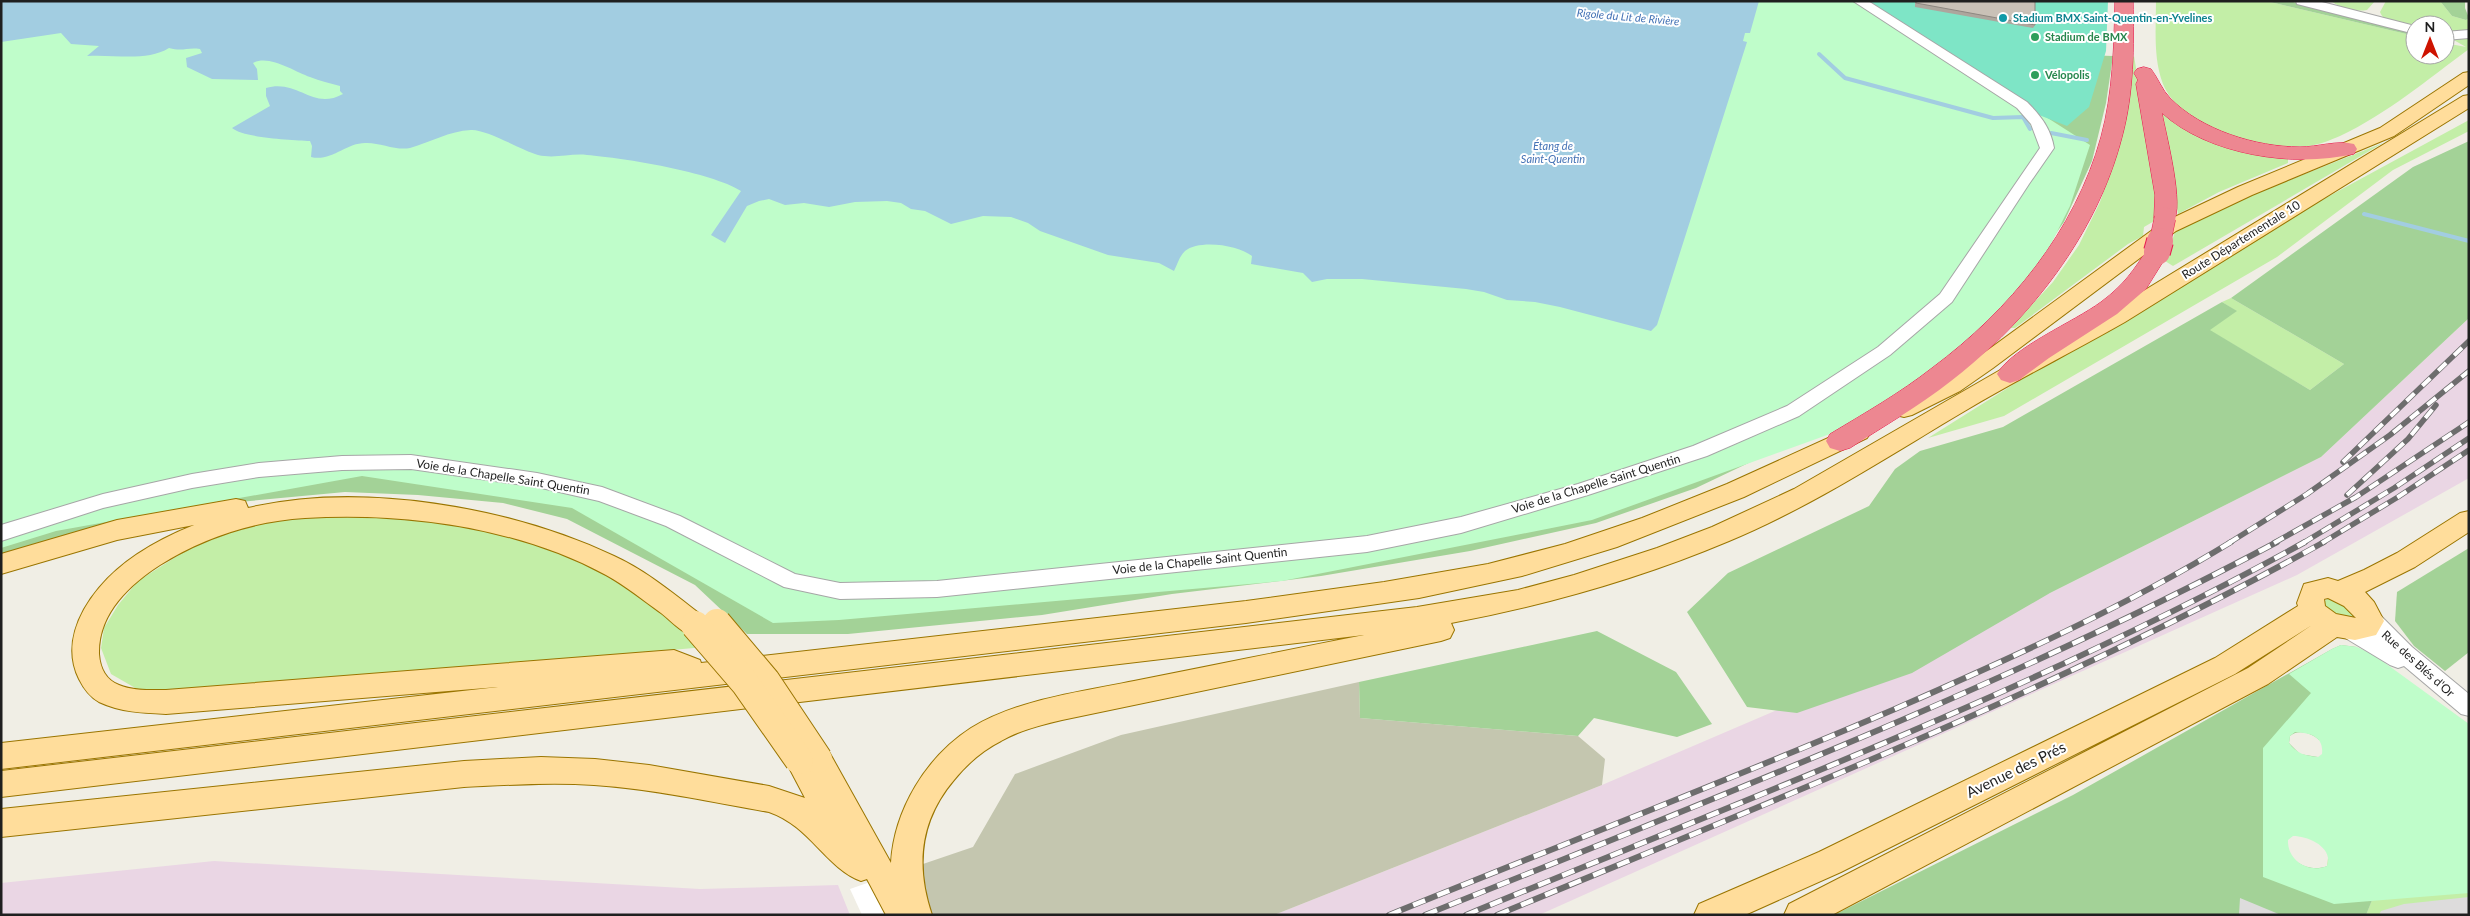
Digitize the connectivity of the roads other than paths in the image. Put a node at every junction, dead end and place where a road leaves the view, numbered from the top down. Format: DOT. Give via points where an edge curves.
graph roads {
  1 [pos="1859,1"];
  2 [pos="2124,1"];
  3 [pos="2142,1"];
  4 [pos="2302,1"];
  5 [pos="2405,27"];
  6 [pos="2469,34"];
  7 [pos="2455,35"];
  8 [pos="2469,60"];
  9 [pos="2144,73"];
  10 [pos="2469,77"];
  11 [pos="2469,100"];
  12 [pos="2469,116"];
  13 [pos="2387,132"];
  14 [pos="2408,138"];
  15 [pos="2346,150"];
  16 [pos="2010,374"];
  17 [pos="1840,441"];
  18 [pos="2469,520"];
  19 [pos="1,533"];
  20 [pos="1,564"];
  21 [pos="2396,567"];
  22 [pos="2338,591"];
  23 [pos="1518,600"];
  24 [pos="2346,619"];
  25 [pos="706,624"];
  26 [pos="703,674"];
  27 [pos="2462,702"];
  28 [pos="1,756"];
  29 [pos="1,784"];
  30 [pos="1,823"];
  31 [pos="880,874"];
  32 [pos="884,915"];
  33 [pos="903,915"];
  34 [pos="916,915"];
  35 [pos="1710,915"];
  36 [pos="1800,915"];
  1 -- 19 [label="street, Voie de la Chapelle Saint Quentin" via="2022,105 2045,133 2047,148 1946,298 1884,351 1794,410 1700,451 1572,493 1461,524 1367,544 937,589 840,591 791,581 673,521 602,494 538,480 411,462 342,463 258,470 192,481 103,502"];
  2 -- 17 [label="highway" via="2122,76 2117,112 2105,160 2088,203 2064,247 2034,286 1955,363"];
  3 -- 9 [label="highway"];
  4 -- 5 [label="street"];
  6 -- 7 [label="street"];
  8 -- 13 [label="main road" via="2397,115"];
  9 -- 15 [label="highway" via="2171,111 2222,137 2254,148 2283,153"];
  9 -- 16 [label="highway, bridge" via="2166,195 2165,218 2153,262 2134,288 2107,310"];
  10 -- 13 [label="main road"];
  11 -- 14 [label="main road, Route Départementale 10"];
  12 -- 14 [label="main road" via="2428,137"];
  13 -- 15 [label="main road"];
  14 -- 16 [label="main road, Route Départementale 10" via="2117,317"];
  15 -- 17 [label="main road" via="2169,227 1952,385"];
  16 -- 23 [label="main road, Route Départementale 10" via="1803,495 1721,534 1574,585"];
  17 -- 26 [label="main road" via="1719,497 1604,541 1522,566 1428,586 1246,612"];
  18 -- 21 [label="main road"];
  20 -- 25 [label="main road" via="118,530 260,504 318,499 390,499 481,509 557,529 636,566 668,585"];
  21 -- 22 [label="main road"];
  21 -- 24 [label="main road" via="2371,600"];
  22 -- 24 [label="main road" via="2356,599"];
  22 -- 24 [label="main road" via="2328,588 2310,596"];
  23 -- 29 [label="main road, Route Départementale 10" via="1417,618"];
  23 -- 31 [label="main road" via="1506,616 1016,720 980,738 949,765 923,799 911,828"];
  24 -- 27 [label="street" via="2370,641"];
  24 -- 35 [label="main road, Avenue des Prés" via="2225,666 1830,862"];
  24 -- 36 [label="main road, Avenue des Prés" via="2258,676"];
  25 -- 26 [label="main road" via="605,563 545,538 469,519 383,509 328,508 266,514 230,522 164,550 139,566 109,594 91,622 84,648 88,671 103,690 132,700 166,702 674,661"];
  25 -- 31 [label="main road, bridge" via="745,683 808,760"];
  26 -- 28 [label="main road"];
  30 -- 31 [label="main road" via="464,774 541,770 595,772 717,789 794,807"];
  31 -- 32 [label="main road"];
  31 -- 33 [label="main road"];
  31 -- 34 [label="main road" via="911,900"];
}
